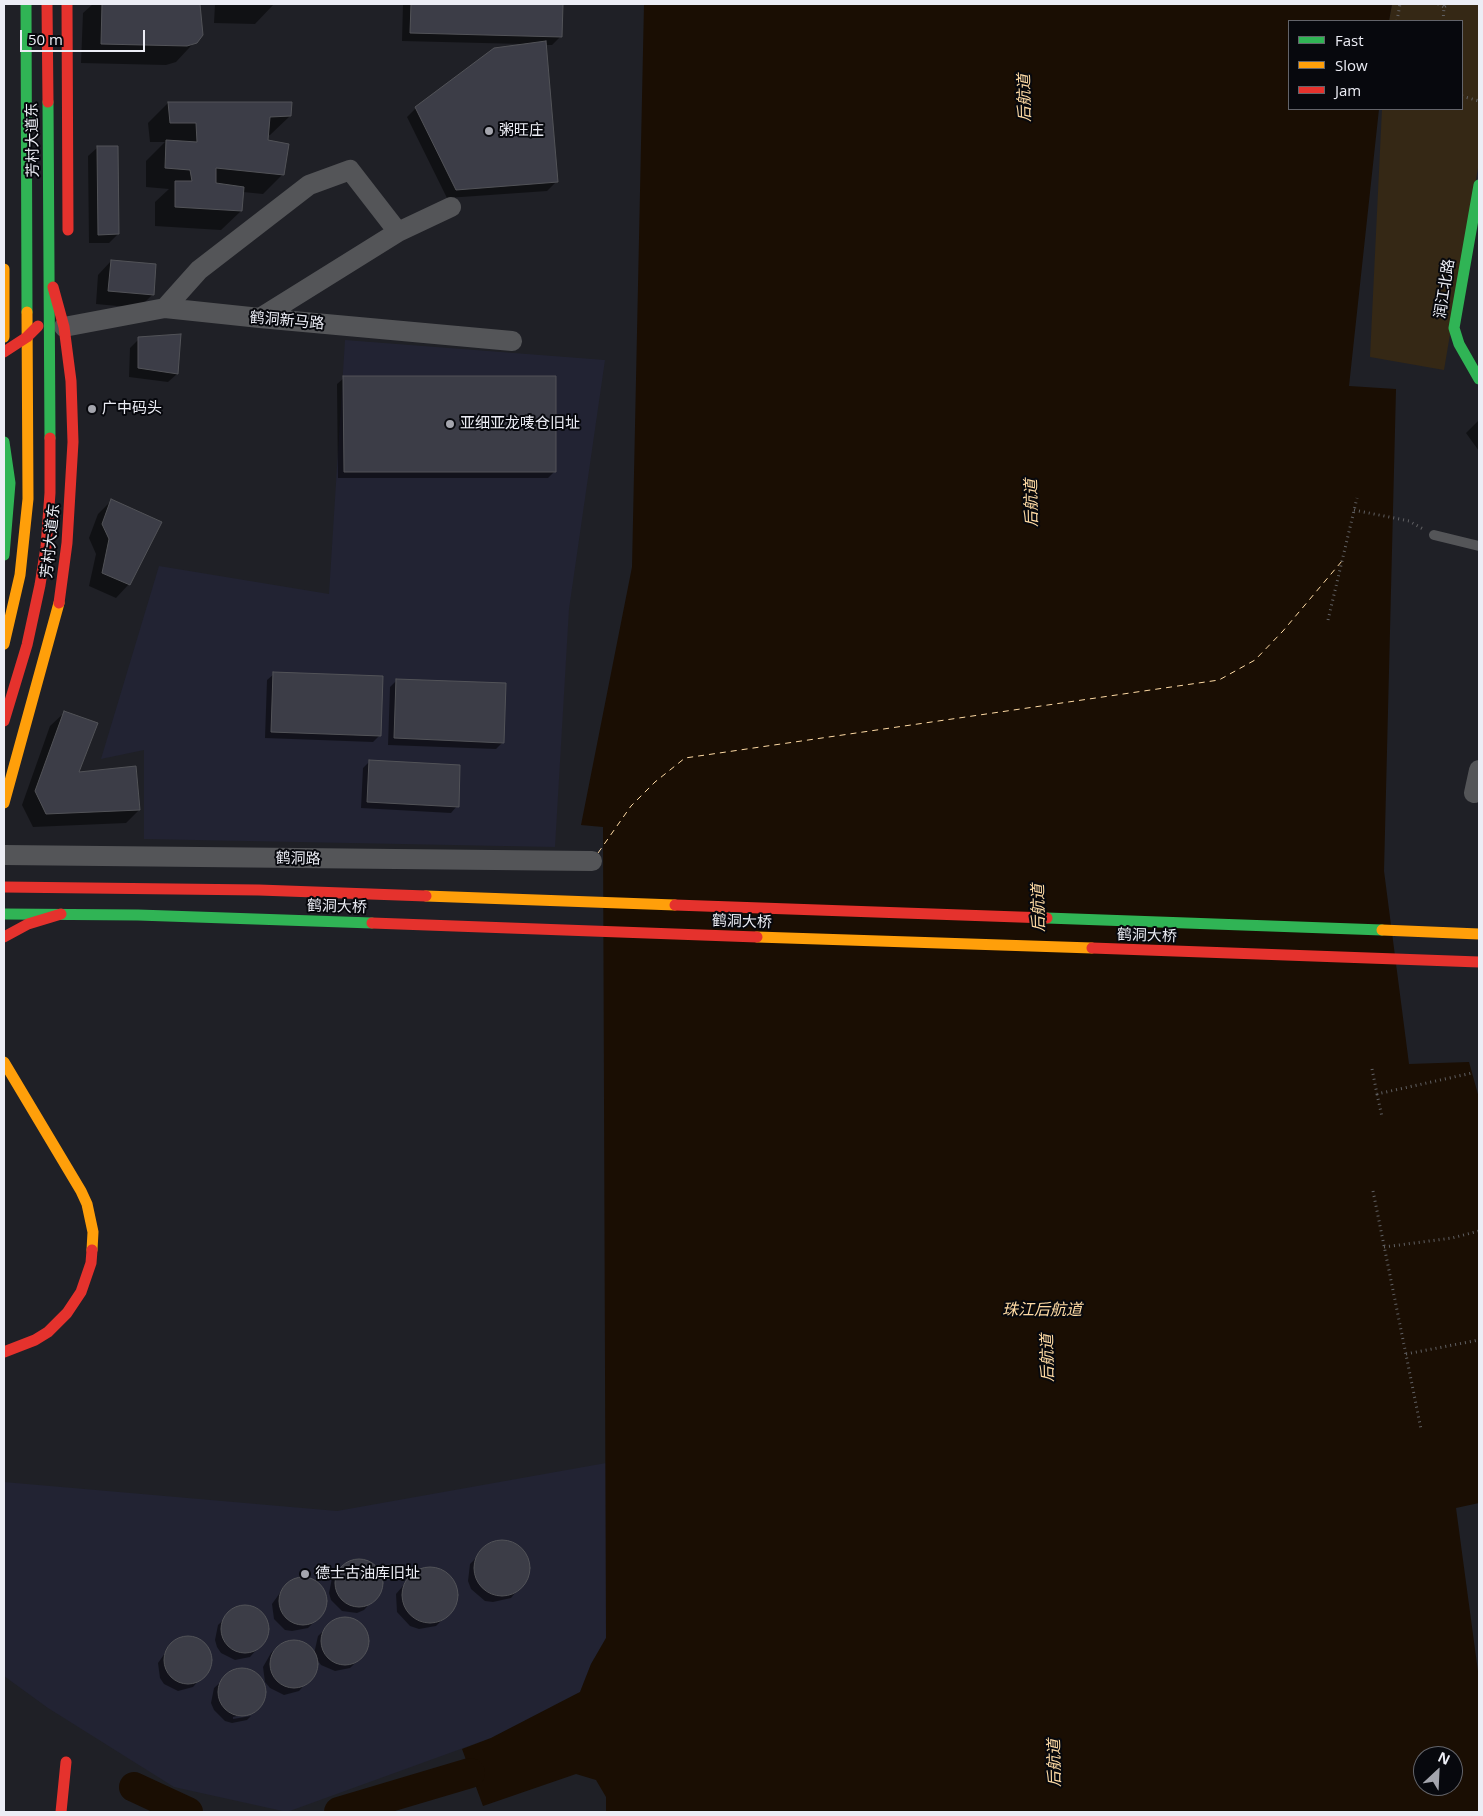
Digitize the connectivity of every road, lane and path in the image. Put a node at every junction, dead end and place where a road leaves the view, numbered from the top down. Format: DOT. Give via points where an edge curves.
graph roads {
  1 [pos="26,4"];
  2 [pos="47,4"];
  3 [pos="67,4"];
  4 [pos="1400,4"];
  5 [pos="1438,4"];
  6 [pos="1449,4"];
  7 [pos="1444,7"];
  8 [pos="1398,20"];
  9 [pos="1443,20"];
  10 [pos="1463,96"];
  11 [pos="1479,101"];
  12 [pos="1479,185"];
  13 [pos="451,207"];
  14 [pos="398,232"];
  15 [pos="68,242"];
  16 [pos="4,268"];
  17 [pos="50,276"];
  18 [pos="62,284"];
  19 [pos="165,308"];
  20 [pos="260,318"];
  21 [pos="64,327"];
  22 [pos="4,337"];
  23 [pos="1469,337"];
  24 [pos="512,341"];
  25 [pos="4,352"];
  26 [pos="1465,353"];
  27 [pos="1479,379"];
  28 [pos="4,442"];
  29 [pos="1357,498"];
  30 [pos="1354,510"];
  31 [pos="1409,521"];
  32 [pos="1434,535"];
  33 [pos="1479,546"];
  34 [pos="4,555"];
  35 [pos="1328,620"];
  36 [pos="4,644"];
  37 [pos="4,722"];
  38 [pos="1479,770"];
  39 [pos="1474,793"];
  40 [pos="4,803"];
  41 [pos="4,855"];
  42 [pos="592,862"];
  43 [pos="4,888"];
  44 [pos="4,914"];
  45 [pos="61,914"];
  46 [pos="1479,934"];
  47 [pos="4,937"];
  48 [pos="1479,962"];
  49 [pos="4,1062"];
  50 [pos="1372,1069"];
  51 [pos="1472,1073"];
  52 [pos="1377,1094"];
  53 [pos="1382,1117"];
  54 [pos="1373,1191"];
  55 [pos="1479,1231"];
  56 [pos="1384,1247"];
  57 [pos="1479,1340"];
  58 [pos="4,1352"];
  59 [pos="1406,1354"];
  60 [pos="1421,1429"];
  61 [pos="66,1762"];
  62 [pos="61,1812"];
  1 -- 36 [label="main road, 芳村大道东" via="28,499 20,575"];
  2 -- 17 [label="main road, 芳村大道东"];
  3 -- 15 [label="main road"];
  4 -- 8 [label="path"];
  5 -- 7 [label="path"];
  6 -- 7 [label="path"];
  7 -- 9 [label="path"];
  10 -- 11 [label="path"];
  12 -- 26 [label="main road, 润江北路" via="1454,316 1456,336"];
  13 -- 14 [label="street"];
  14 -- 19 [label="street" via="350,170 309,185 199,270"];
  14 -- 20 [label="street"];
  16 -- 22 [label="main road"];
  17 -- 21 [label="main road, 芳村大道东"];
  17 -- 37 [label="main road, 芳村大道东" via="50,493 46,547 27,645"];
  18 -- 25 [label="main road" via="52,307 37,328"];
  19 -- 20 [label="street, 鹤洞新马路"];
  19 -- 21 [label="street, 鹤洞新马路"];
  20 -- 24 [label="street, 鹤洞新马路"];
  21 -- 40 [label="main road, 芳村大道东" via="71,381 72,442 64,569 51,638"];
  23 -- 26 [label="main road"];
  26 -- 27 [label="main road, 润江北路"];
  28 -- 34 [label="main road" via="10,483"];
  29 -- 30 [label="path"];
  30 -- 31 [label="path"];
  30 -- 35 [label="path"];
  32 -- 33 [label="lane"];
  38 -- 39 [label="street"];
  41 -- 42 [label="street, 鹤洞路"];
  43 -- 46 [label="main road, 鹤洞大桥" via="259,890"];
  44 -- 45 [label="main road, 鹤洞大桥"];
  45 -- 47 [label="main road" via="28,924"];
  45 -- 48 [label="main road, 鹤洞大桥"];
  49 -- 58 [label="main road" via="81,1191 94,1232 86,1279 67,1313 48,1332"];
  50 -- 52 [label="path"];
  51 -- 52 [label="path"];
  52 -- 53 [label="path"];
  54 -- 56 [label="path"];
  55 -- 56 [label="path"];
  56 -- 59 [label="path"];
  57 -- 59 [label="path"];
  59 -- 60 [label="path"];
  61 -- 62 [label="main road"];
}
